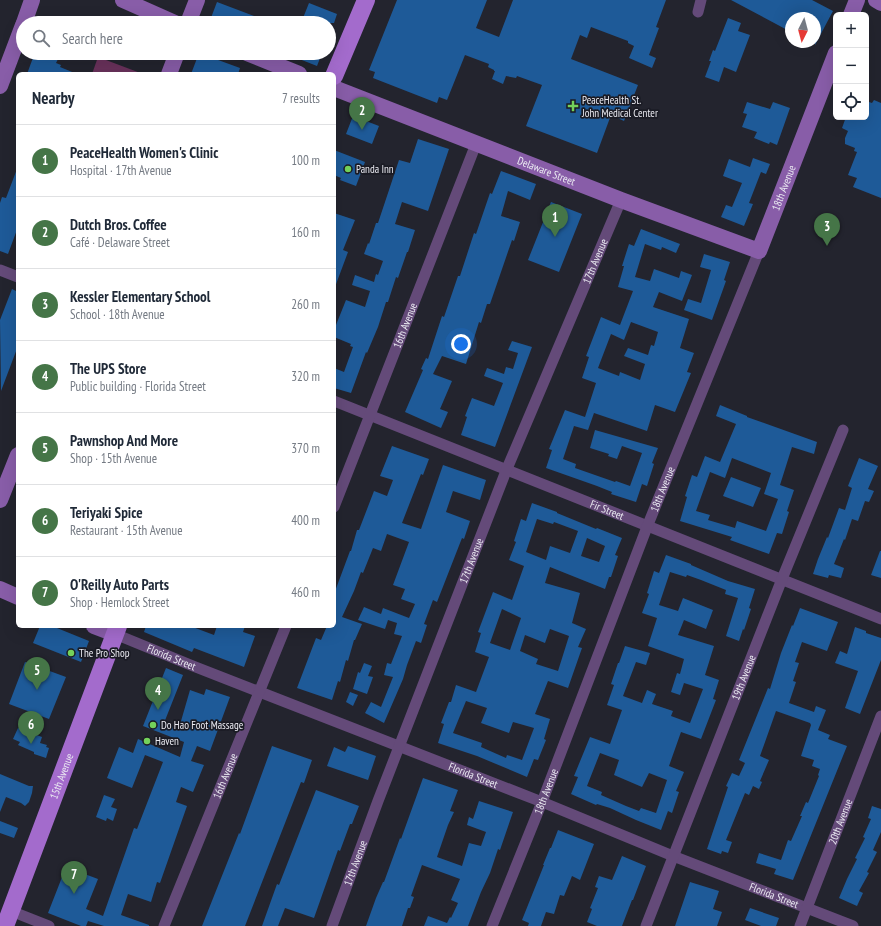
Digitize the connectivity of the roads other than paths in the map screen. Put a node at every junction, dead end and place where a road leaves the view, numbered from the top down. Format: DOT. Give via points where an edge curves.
graph roads {
  1 [pos="32,0"];
  2 [pos="123,0"];
  3 [pos="198,0"];
  4 [pos="366,0"];
  5 [pos="701,0"];
  6 [pos="856,0"];
  7 [pos="876,0"];
  8 [pos="881,3"];
  9 [pos="698,12"];
  10 [pos="852,12"];
  11 [pos="26,16"];
  12 [pos="159,16"];
  13 [pos="191,16"];
  14 [pos="16,43"];
  15 [pos="174,60"];
  16 [pos="264,60"];
  17 [pos="833,61"];
  18 [pos="170,72"];
  19 [pos="294,72"];
  20 [pos="336,72"];
  21 [pos="0,86"];
  22 [pos="336,89"];
  23 [pos="476,144"];
  24 [pos="621,200"];
  25 [pos="759,251"];
  26 [pos="0,270"];
  27 [pos="16,276"];
  28 [pos="336,402"];
  29 [pos="371,415"];
  30 [pos="843,430"];
  31 [pos="16,461"];
  32 [pos="506,471"];
  33 [pos="0,500"];
  34 [pos="336,502"];
  35 [pos="647,526"];
  36 [pos="782,579"];
  37 [pos="0,589"];
  38 [pos="16,596"];
  39 [pos="881,619"];
  40 [pos="105,628"];
  41 [pos="285,628"];
  42 [pos="116,630"];
  43 [pos="260,692"];
  44 [pos="881,716"];
  45 [pos="400,746"];
  46 [pos="542,802"];
  47 [pos="673,856"];
  48 [pos="806,908"];
  49 [pos="5,914"];
  50 [pos="49,926"];
  51 [pos="164,926"];
  52 [pos="332,926"];
  53 [pos="492,926"];
  54 [pos="646,926"];
  55 [pos="800,926"];
  56 [pos="853,926"];
  1 -- 11 [label="street"];
  2 -- 12 [label="street"];
  3 -- 13 [label="street"];
  4 -- 20 [label="main road"];
  5 -- 9 [label="street"];
  6 -- 10 [label="street"];
  7 -- 8 [label="street"];
  14 -- 21 [label="street"];
  15 -- 18 [label="street"];
  16 -- 19 [label="street"];
  17 -- 25 [label="street, 18th Avenue"];
  22 -- 23 [label="street, Delaware Street"];
  23 -- 24 [label="street, Delaware Street"];
  23 -- 29 [label="street, 16th Avenue"];
  24 -- 25 [label="street, Delaware Street"];
  24 -- 32 [label="street, 17th Avenue"];
  25 -- 35 [label="street, 18th Avenue"];
  26 -- 27 [label="street"];
  28 -- 29 [label="street, Fir Street"];
  29 -- 32 [label="street, Fir Street"];
  29 -- 34 [label="street, 16th Avenue"];
  30 -- 36 [label="street, 19th Avenue"];
  31 -- 33 [label="street"];
  32 -- 35 [label="street, Fir Street"];
  32 -- 45 [label="street, 17th Avenue"];
  35 -- 36 [label="street, Fir Street"];
  35 -- 46 [label="street, 18th Avenue"];
  36 -- 39 [label="street, Fir Street"];
  36 -- 47 [label="street, 19th Avenue"];
  37 -- 38 [label="street"];
  40 -- 42 [label="street, Florida Street"];
  41 -- 43 [label="street, 16th Avenue"];
  42 -- 43 [label="street, Florida Street" via="193,666"];
  42 -- 49 [label="main road, 15th Avenue"];
  43 -- 45 [label="street, Florida Street"];
  43 -- 51 [label="street, 16th Avenue"];
  44 -- 48 [label="street, 20th Avenue"];
  45 -- 46 [label="street, Florida Street"];
  45 -- 52 [label="street, 17th Avenue"];
  46 -- 47 [label="street, Florida Street"];
  46 -- 53 [label="street, 18th Avenue"];
  47 -- 48 [label="street, Florida Street"];
  47 -- 54 [label="street, 19th Avenue"];
  48 -- 55 [label="street, 20th Avenue"];
  48 -- 56 [label="street, Florida Street"];
  49 -- 50 [label="street"];
}
